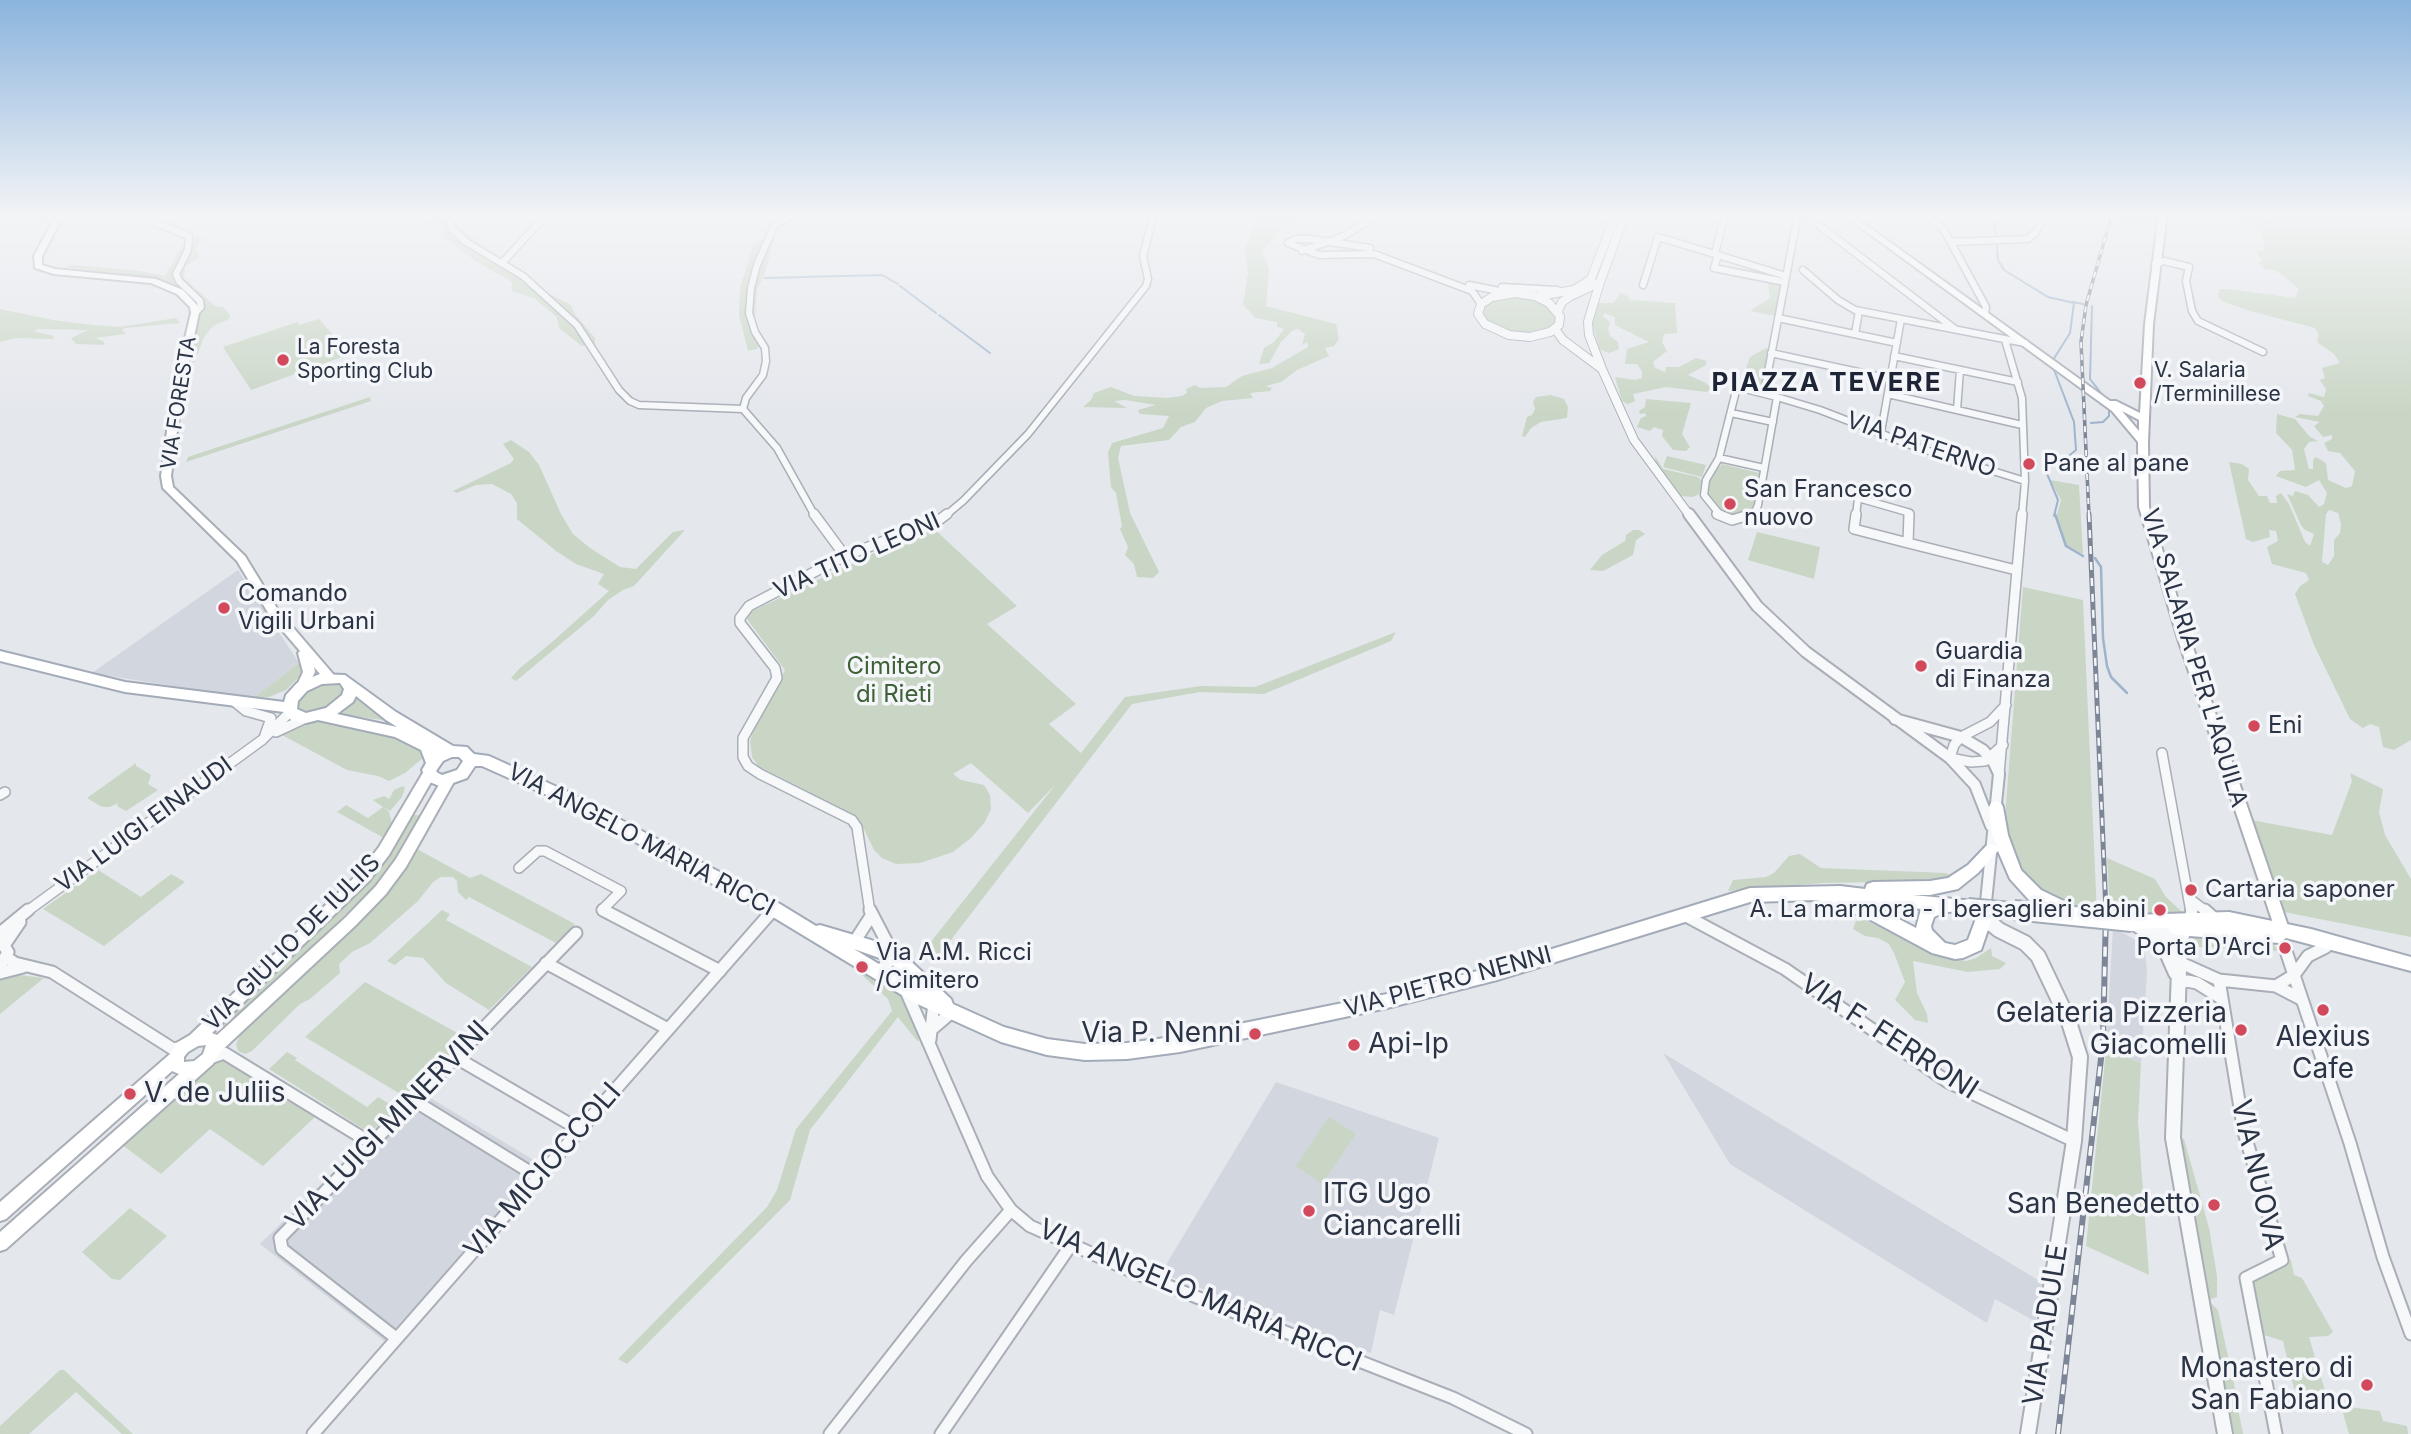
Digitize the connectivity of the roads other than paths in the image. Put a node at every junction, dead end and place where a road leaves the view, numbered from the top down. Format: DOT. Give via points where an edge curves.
graph roads {
  1 [pos="151,281"];
  2 [pos="179,281"];
  3 [pos="528,281"];
  4 [pos="753,281"];
  5 [pos="1147,281"];
  6 [pos="1447,281"];
  7 [pos="1459,281"];
  8 [pos="1463,281"];
  9 [pos="1582,281"];
  10 [pos="1589,281"];
  11 [pos="1644,281"];
  12 [pos="1786,281"];
  13 [pos="1816,281"];
  14 [pos="1892,281"];
  15 [pos="1939,281"];
  16 [pos="1972,281"];
  17 [pos="2153,281"];
  18 [pos="2186,281"];
  19 [pos="1601,282"];
  20 [pos="1643,285"];
  21 [pos="1508,293"];
  22 [pos="1535,296"];
  23 [pos="1481,304"];
  24 [pos="1558,311"];
  25 [pos="1859,311"];
  26 [pos="195,313"];
  27 [pos="1985,314"];
  28 [pos="1778,318"];
  29 [pos="1901,319"];
  30 [pos="1555,329"];
  31 [pos="1955,329"];
  32 [pos="1855,334"];
  33 [pos="1530,337"];
  34 [pos="2004,337"];
  35 [pos="1897,342"];
  36 [pos="2263,352"];
  37 [pos="1771,353"];
  38 [pos="1894,356"];
  39 [pos="1602,369"];
  40 [pos="1960,370"];
  41 [pos="1890,379"];
  42 [pos="2018,382"];
  43 [pos="1609,384"];
  44 [pos="1764,393"];
  45 [pos="1888,394"];
  46 [pos="1777,397"];
  47 [pos="2146,401"];
  48 [pos="2111,404"];
  49 [pos="743,410"];
  50 [pos="1957,410"];
  51 [pos="1731,413"];
  52 [pos="2145,419"];
  53 [pos="1773,422"];
  54 [pos="2022,425"];
  55 [pos="1881,432"];
  56 [pos="2143,442"];
  57 [pos="1719,458"];
  58 [pos="1764,468"];
  59 [pos="2025,481"];
  60 [pos="1908,542"];
  61 [pos="845,556"];
  62 [pos="2017,570"];
  63 [pos="302,646"];
  64 [pos="0,656"];
  65 [pos="330,677"];
  66 [pos="349,683"];
  67 [pos="299,690"];
  68 [pos="235,702"];
  69 [pos="2007,704"];
  70 [pos="290,709"];
  71 [pos="313,717"];
  72 [pos="1895,719"];
  73 [pos="1961,737"];
  74 [pos="262,740"];
  75 [pos="2003,745"];
  76 [pos="450,752"];
  77 [pos="2162,753"];
  78 [pos="1990,757"];
  79 [pos="1950,758"];
  80 [pos="471,760"];
  81 [pos="431,768"];
  82 [pos="1999,774"];
  83 [pos="449,780"];
  84 [pos="1996,807"];
  85 [pos="1993,832"];
  86 [pos="1991,850"];
  87 [pos="519,868"];
  88 [pos="1805,892"];
  89 [pos="1840,892"];
  90 [pos="2189,898"];
  91 [pos="1709,905"];
  92 [pos="1944,905"];
  93 [pos="774,909"];
  94 [pos="2274,909"];
  95 [pos="27,912"];
  96 [pos="1682,914"];
  97 [pos="871,916"];
  98 [pos="2084,917"];
  99 [pos="1984,918"];
  100 [pos="2132,922"];
  101 [pos="2245,922"];
  102 [pos="2195,925"];
  103 [pos="1708,926"];
  104 [pos="0,933"];
  105 [pos="576,933"];
  106 [pos="2287,941"];
  107 [pos="3,942"];
  108 [pos="2326,947"];
  109 [pos="851,948"];
  110 [pos="1948,950"];
  111 [pos="894,956"];
  112 [pos="6,957"];
  113 [pos="2386,957"];
  114 [pos="2179,962"];
  115 [pos="546,964"];
  116 [pos="2411,964"];
  117 [pos="0,967"];
  118 [pos="29,967"];
  119 [pos="908,967"];
  120 [pos="720,971"];
  121 [pos="0,973"];
  122 [pos="878,973"];
  123 [pos="2294,975"];
  124 [pos="2219,980"];
  125 [pos="2178,982"];
  126 [pos="899,985"];
  127 [pos="2276,986"];
  128 [pos="2301,999"];
  129 [pos="934,1000"];
  130 [pos="2222,1000"];
  131 [pos="953,1011"];
  132 [pos="668,1029"];
  133 [pos="932,1029"];
  134 [pos="930,1042"];
  135 [pos="184,1048"];
  136 [pos="214,1053"];
  137 [pos="454,1057"];
  138 [pos="413,1100"];
  139 [pos="580,1130"];
  140 [pos="2074,1141"];
  141 [pos="371,1143"];
  142 [pos="537,1177"];
  143 [pos="1011,1210"];
  144 [pos="0,1213"];
  145 [pos="0,1243"];
  146 [pos="1071,1245"];
  147 [pos="2411,1334"];
  148 [pos="396,1338"];
  149 [pos="313,1434"];
  150 [pos="830,1434"];
  151 [pos="941,1434"];
  152 [pos="1526,1434"];
  153 [pos="2028,1434"];
  154 [pos="2225,1434"];
  155 [pos="2276,1434"];
  1 -- 26 [label="main road, VIA FORESTA" via="166,284 190,301"];
  2 -- 26 [label="street" via="200,301"];
  3 -- 49 [label="street" via="577,325 630,401"];
  4 -- 49 [label="street" via="749,313 766,361"];
  5 -- 61 [label="street, VIA TITO LEONI" via="1028,434 949,514"];
  6 -- 23 [label="street" via="1472,290"];
  7 -- 21 [label="street"];
  8 -- 9 [label="street" via="1549,291"];
  10 -- 22 [label="street" via="1560,294"];
  11 -- 20 [label="street"];
  12 -- 28 [label="street"];
  13 -- 25 [label="street"];
  14 -- 31 [label="street"];
  15 -- 27 [label="main road"];
  16 -- 27 [label="street"];
  17 -- 47 [label="main road, VIA SALARIA PER L'AQUILA"];
  18 -- 36 [label="street" via="2195,317 2206,327"];
  19 -- 24 [label="street" via="1569,297"];
  19 -- 39 [label="street" via="1588,322"];
  21 -- 22 [label="street"];
  21 -- 23 [label="street"];
  22 -- 24 [label="street"];
  23 -- 33 [label="street" via="1480,319 1492,329"];
  24 -- 30 [label="street" via="1560,321"];
  25 -- 29 [label="street"];
  25 -- 32 [label="street"];
  26 -- 63 [label="main road, VIA FORESTA" via="177,393 168,488 241,559 274,613"];
  27 -- 34 [label="main road" via="1997,323"];
  28 -- 32 [label="street"];
  28 -- 37 [label="street"];
  29 -- 31 [label="street"];
  29 -- 35 [label="street"];
  30 -- 33 [label="street"];
  30 -- 39 [label="street"];
  31 -- 34 [label="street"];
  32 -- 35 [label="street"];
  33 -- 43 [label="street" via="1562,346"];
  34 -- 42 [label="street"];
  34 -- 48 [label="main road" via="2027,345"];
  35 -- 38 [label="street"];
  37 -- 41 [label="street"];
  37 -- 44 [label="street"];
  38 -- 40 [label="street"];
  38 -- 41 [label="street"];
  39 -- 43 [label="street"];
  40 -- 42 [label="street"];
  40 -- 50 [label="street"];
  41 -- 45 [label="street"];
  42 -- 54 [label="street"];
  43 -- 72 [label="street" via="1634,440 1740,586 1806,652"];
  44 -- 46 [label="street, VIA PATERNO"];
  44 -- 51 [label="street, VIA PATERNO" via="1737,387"];
  45 -- 50 [label="street"];
  45 -- 55 [label="street"];
  46 -- 53 [label="street"];
  46 -- 55 [label="street, VIA PATERNO"];
  47 -- 48 [label="main road" via="2136,407"];
  47 -- 52 [label="main road, VIA SALARIA PER L'AQUILA"];
  48 -- 52 [label="main road"];
  48 -- 56 [label="main road"];
  49 -- 61 [label="street" via="777,448 809,507"];
  50 -- 54 [label="street"];
  51 -- 53 [label="street"];
  51 -- 57 [label="street"];
  52 -- 56 [label="main road, VIA SALARIA PER L'AQUILA"];
  53 -- 58 [label="street"];
  54 -- 59 [label="street"];
  55 -- 59 [label="street, VIA PATERNO"];
  56 -- 94 [label="main road, VIA SALARIA PER L'AQUILA" via="2144,507 2150,530"];
  57 -- 58 [label="street"];
  57 -- 58 [label="street" via="1706,480 1704,495 1725,518 1741,519 1755,512"];
  59 -- 62 [label="street"];
  60 -- 60 [label="street" via="1854,529 1858,498 1907,512"];
  60 -- 62 [label="street"];
  61 -- 97 [label="street, VIA TITO LEONI" via="743,611 740,623 775,668 777,678 741,747 748,765 760,774 852,820 860,835"];
  62 -- 69 [label="street"];
  63 -- 65 [label="main road, VIA FORESTA"];
  63 -- 67 [label="main road" via="309,672"];
  64 -- 68 [label="main road" via="125,687"];
  65 -- 66 [label="main road"];
  65 -- 67 [label="main road"];
  66 -- 71 [label="main road" via="345,701"];
  66 -- 76 [label="main road" via="391,716"];
  67 -- 68 [label="main road" via="272,700"];
  67 -- 70 [label="main road"];
  68 -- 70 [label="main road"];
  68 -- 74 [label="street" via="246,711 271,718"];
  69 -- 73 [label="street" via="1990,722"];
  69 -- 75 [label="street"];
  70 -- 71 [label="main road"];
  70 -- 74 [label="street, VIA LUIGI EINAUDI"];
  71 -- 74 [label="street, VIA LUIGI EINAUDI"];
  71 -- 81 [label="main road" via="398,732 428,747"];
  72 -- 73 [label="street"];
  72 -- 79 [label="street"];
  73 -- 78 [label="street"];
  73 -- 79 [label="street"];
  74 -- 95 [label="street, VIA LUIGI EINAUDI"];
  75 -- 78 [label="street"];
  75 -- 82 [label="street"];
  76 -- 80 [label="main road, VIA ANGELO MARIA RICCI" via="467,753"];
  76 -- 81 [label="main road"];
  77 -- 90 [label="street"];
  78 -- 79 [label="street" via="1978,762"];
  78 -- 82 [label="street"];
  79 -- 85 [label="street" via="1975,785"];
  80 -- 83 [label="main road" via="462,774"];
  80 -- 93 [label="main road, VIA ANGELO MARIA RICCI" via="484,760 541,784"];
  81 -- 83 [label="main road" via="436,780"];
  81 -- 135 [label="main road, VIA GIULIO DE IULIIS" via="364,877"];
  82 -- 84 [label="street"];
  83 -- 136 [label="main road, VIA GIULIO DE IULIIS" via="381,890"];
  84 -- 85 [label="street"];
  84 -- 98 [label="main road, bridge" via="2008,858 2022,884 2048,904"];
  85 -- 86 [label="street"];
  86 -- 89 [label="main road" via="1962,878 1942,887"];
  86 -- 99 [label="street"];
  87 -- 120 [label="street" via="538,851 545,851 621,891 602,910"];
  88 -- 89 [label="main road, VIA PIETRO NENNI"];
  88 -- 91 [label="main road, VIA PIETRO NENNI" via="1750,895"];
  88 -- 110 [label="main road" via="1874,914"];
  89 -- 92 [label="main road, VIA PIETRO NENNI"];
  90 -- 102 [label="street"];
  90 -- 102 [label="street" via="2202,912"];
  91 -- 96 [label="main road, VIA PIETRO NENNI"];
  91 -- 103 [label="street"];
  92 -- 98 [label="main road, VIA PIETRO NENNI, bridge"];
  92 -- 110 [label="main road" via="1927,913 1923,926 1931,939"];
  93 -- 109 [label="main road, VIA ANGELO MARIA RICCI"];
  93 -- 120 [label="street, VIA MICIOCCOLI"];
  94 -- 101 [label="main road" via="2264,918"];
  94 -- 106 [label="main road, VIA SALARIA PER L'AQUILA"];
  95 -- 104 [label="street, VIA LUIGI EINAUDI"];
  95 -- 107 [label="street, VIA LUIGI EINAUDI"];
  96 -- 103 [label="street, VIA F. FERRONI"];
  96 -- 131 [label="main road, VIA PIETRO NENNI" via="1497,973 1387,1001 1222,1037 1127,1051 1047,1047 1001,1034"];
  97 -- 109 [label="street"];
  97 -- 111 [label="street, VIA TITO LEONI"];
  98 -- 100 [label="main road, bridge"];
  99 -- 110 [label="main road" via="1975,945 1963,951"];
  99 -- 140 [label="street, VIA PADULE" via="2038,956 2068,1019 2080,1057"];
  100 -- 102 [label="main road"];
  100 -- 102 [label="main road" via="2162,927"];
  100 -- 125 [label="street" via="2161,939"];
  101 -- 102 [label="main road"];
  101 -- 106 [label="main road"];
  102 -- 106 [label="main road"];
  102 -- 114 [label="street"];
  103 -- 140 [label="street, VIA F. FERRONI" via="1786,969 1948,1082"];
  105 -- 115 [label="street, VIA LUIGI MINERVINI"];
  106 -- 108 [label="main road"];
  106 -- 113 [label="main road"];
  106 -- 123 [label="street"];
  107 -- 112 [label="street"];
  108 -- 113 [label="main road"];
  108 -- 123 [label="street" via="2308,956"];
  109 -- 111 [label="main road, VIA ANGELO MARIA RICCI"];
  109 -- 122 [label="main road, VIA ANGELO MARIA RICCI"];
  111 -- 119 [label="main road, VIA ANGELO MARIA RICCI"];
  111 -- 122 [label="street"];
  112 -- 117 [label="street"];
  112 -- 118 [label="street"];
  113 -- 116 [label="main road"];
  114 -- 124 [label="street"];
  114 -- 125 [label="street"];
  115 -- 132 [label="street"];
  115 -- 137 [label="street, VIA LUIGI MINERVINI"];
  118 -- 121 [label="street"];
  118 -- 135 [label="street" via="56,974 173,1049"];
  119 -- 126 [label="street"];
  119 -- 129 [label="main road, VIA ANGELO MARIA RICCI"];
  120 -- 132 [label="street, VIA MICIOCCOLI"];
  122 -- 126 [label="main road, VIA ANGELO MARIA RICCI"];
  123 -- 127 [label="street"];
  123 -- 128 [label="street"];
  124 -- 127 [label="street"];
  124 -- 130 [label="street, VIA NUOVA"];
  125 -- 130 [label="street" via="2197,984"];
  125 -- 154 [label="street" via="2173,1138"];
  126 -- 129 [label="main road, VIA ANGELO MARIA RICCI"];
  126 -- 134 [label="street, VIA ANGELO MARIA RICCI"];
  127 -- 128 [label="street"];
  128 -- 147 [label="street"];
  129 -- 131 [label="main road, VIA ANGELO MARIA RICCI"];
  129 -- 133 [label="street, VIA ANGELO MARIA RICCI"];
  130 -- 155 [label="street, VIA NUOVA" via="2244,1132 2282,1260 2246,1278"];
  131 -- 133 [label="street"];
  132 -- 139 [label="street, VIA MICIOCCOLI"];
  133 -- 134 [label="street, VIA ANGELO MARIA RICCI"];
  134 -- 143 [label="street, VIA ANGELO MARIA RICCI" via="987,1176"];
  135 -- 136 [label="main road, VIA GIULIO DE IULIIS" via="212,1040"];
  135 -- 136 [label="main road" via="178,1068 186,1070"];
  135 -- 144 [label="main road, VIA GIULIO DE IULIIS"];
  136 -- 141 [label="street"];
  136 -- 145 [label="main road, VIA GIULIO DE IULIIS"];
  137 -- 138 [label="street, VIA LUIGI MINERVINI"];
  137 -- 139 [label="street"];
  138 -- 141 [label="street, VIA LUIGI MINERVINI"];
  138 -- 142 [label="street"];
  139 -- 142 [label="street, VIA MICIOCCOLI"];
  140 -- 153 [label="street, VIA PADULE"];
  141 -- 148 [label="street, VIA LUIGI MINERVINI" via="282,1234 279,1244"];
  142 -- 148 [label="street, VIA MICIOCCOLI"];
  143 -- 146 [label="street, VIA ANGELO MARIA RICCI" via="1030,1226"];
  143 -- 150 [label="street"];
  146 -- 151 [label="street"];
  146 -- 152 [label="street, VIA ANGELO MARIA RICCI" via="1453,1398"];
  148 -- 149 [label="street, VIA MICIOCCOLI"];
}
